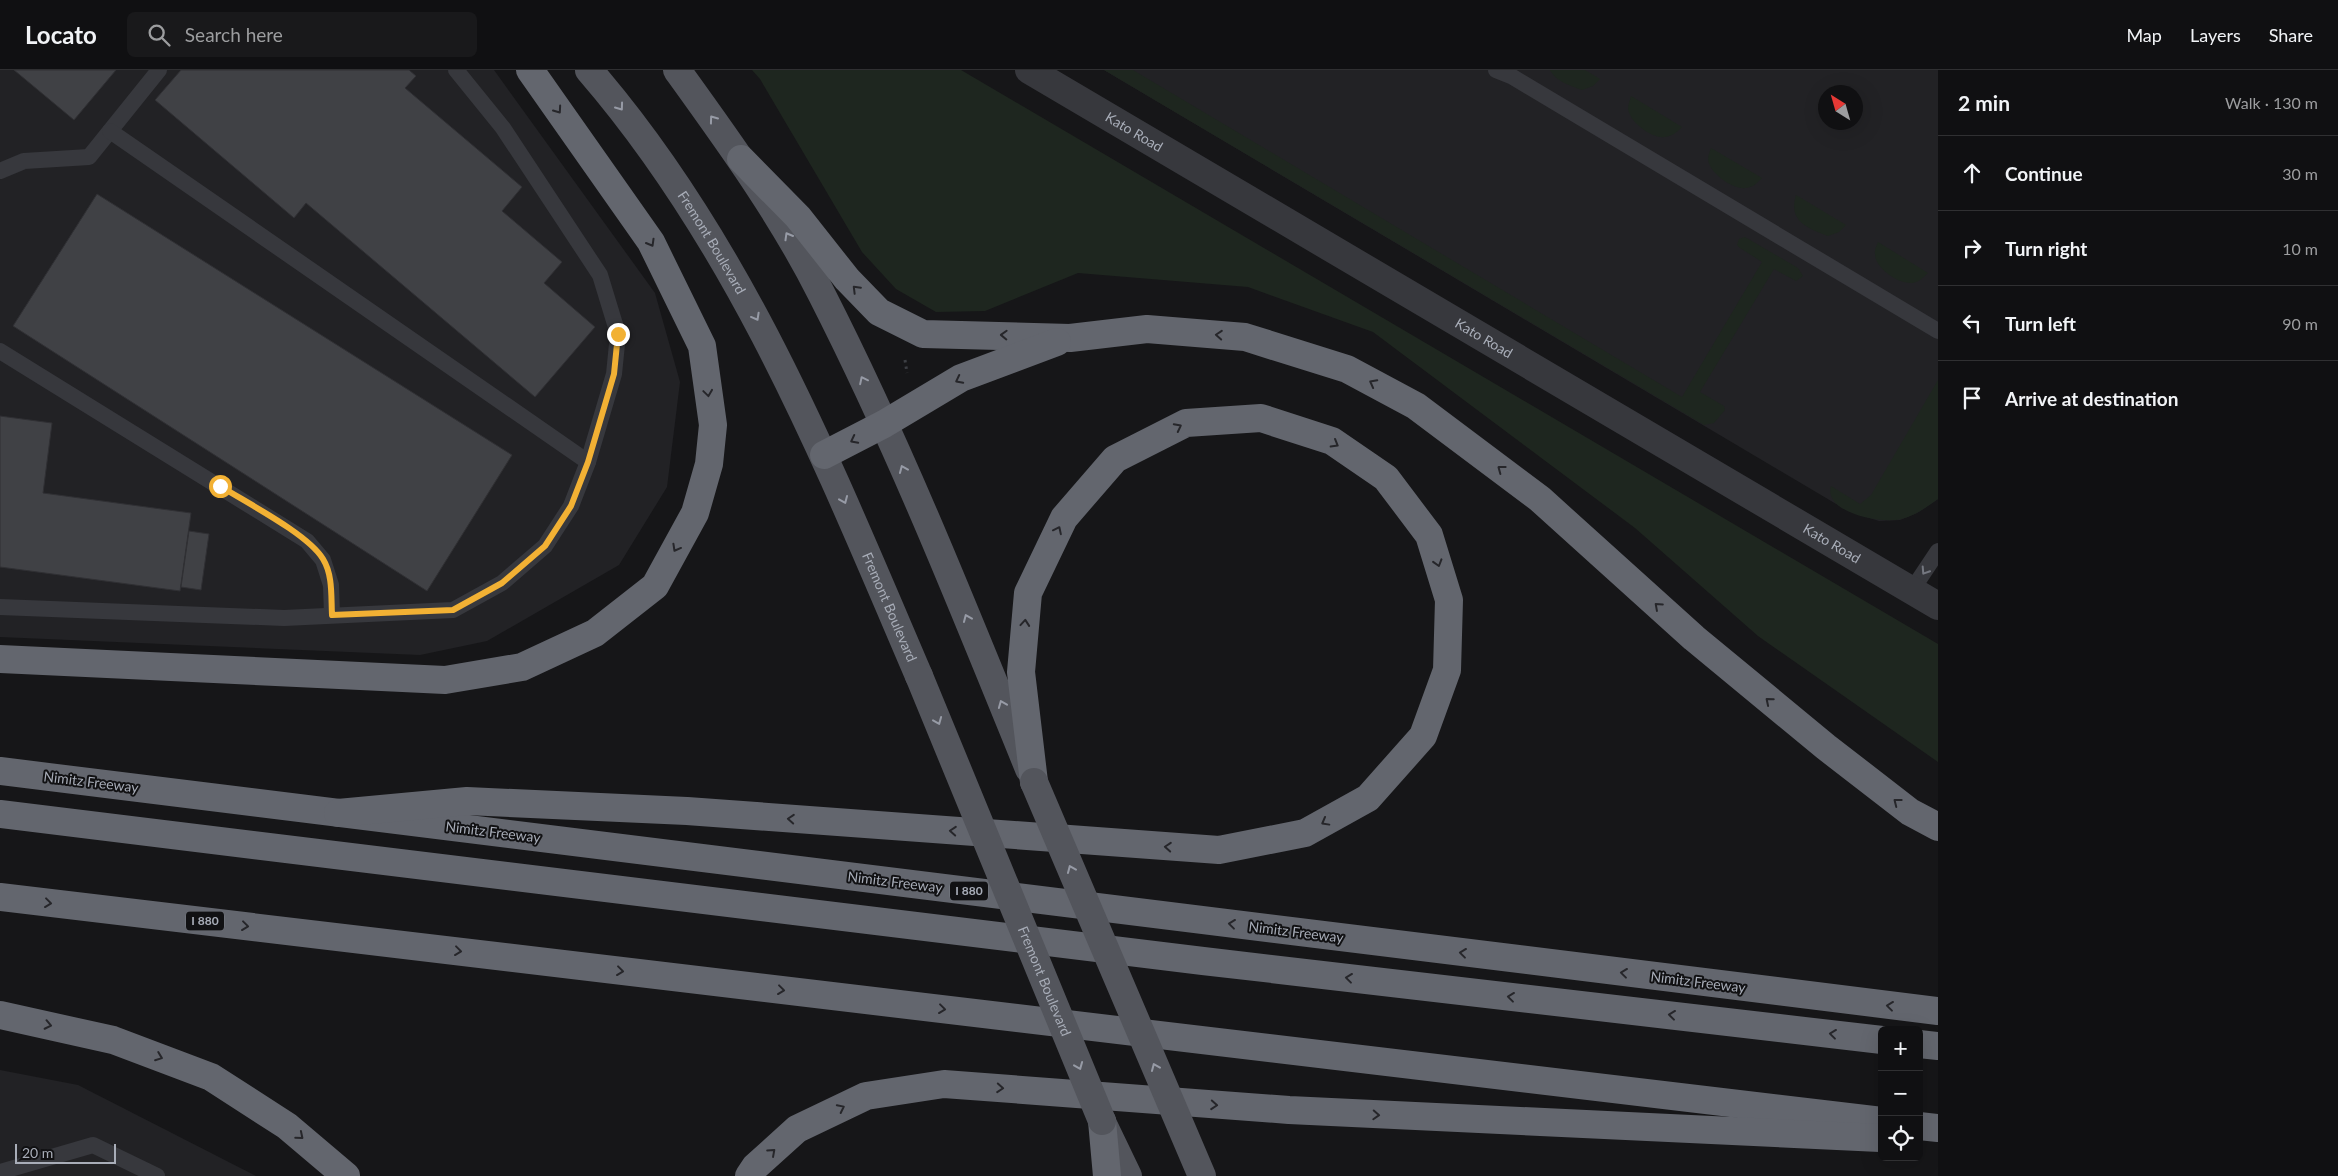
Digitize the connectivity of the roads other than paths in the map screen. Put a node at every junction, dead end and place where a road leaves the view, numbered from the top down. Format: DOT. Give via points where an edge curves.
graph roads {
  1 [pos="159,70"];
  2 [pos="456,70"];
  3 [pos="530,70"];
  4 [pos="589,70"];
  5 [pos="677,70"];
  6 [pos="1029,70"];
  7 [pos="1496,70"];
  8 [pos="110,131"];
  9 [pos="741,159"];
  10 [pos="0,171"];
  11 [pos="1938,331"];
  12 [pos="1070,338"];
  13 [pos="0,351"];
  14 [pos="884,424"];
  15 [pos="824,455"];
  16 [pos="588,462"];
  17 [pos="1938,551"];
  18 [pos="1912,590"];
  19 [pos="1938,606"];
  20 [pos="0,607"];
  21 [pos="332,615"];
  22 [pos="0,659"];
  23 [pos="0,771"];
  24 [pos="1034,782"];
  25 [pos="338,813"];
  26 [pos="0,814"];
  27 [pos="1938,827"];
  28 [pos="0,897"];
  29 [pos="1938,1011"];
  30 [pos="0,1015"];
  31 [pos="1878,1040"];
  32 [pos="1923,1044"];
  33 [pos="1938,1046"];
  34 [pos="1102,1121"];
  35 [pos="1878,1122"];
  36 [pos="1923,1126"];
  37 [pos="1938,1128"];
  38 [pos="1878,1138"];
  39 [pos="1923,1140"];
  40 [pos="1938,1140"];
  41 [pos="0,1172"];
  42 [pos="152,1175"];
  43 [pos="346,1176"];
  44 [pos="749,1176"];
  45 [pos="1107,1176"];
  46 [pos="1128,1176"];
  47 [pos="1202,1176"];
  1 -- 8 [label="lane"];
  2 -- 16 [label="lane" via="503,128 600,275 618,334 614,374"];
  3 -- 22 [label="highway, one-way" via="651,242 702,346 713,425 709,464 696,513 654,586 595,633 522,667 445,680"];
  4 -- 15 [label="main road, Fremont Boulevard, one-way" via="614,98 690,203 758,320"];
  9 -- 5 [label="main road, one-way"];
  6 -- 18 [label="street, Kato Road"];
  7 -- 11 [label="lane" via="1527,85"];
  8 -- 10 [label="lane" via="89,157 24,161"];
  8 -- 16 [label="lane"];
  12 -- 9 [label="highway, one-way" via="923,334 879,312 847,279 798,217"];
  14 -- 9 [label="main road, one-way" via="822,293"];
  12 -- 14 [label="highway, one-way" via="960,378"];
  27 -- 12 [label="highway, one-way" via="1910,812 1826,747 1694,638 1540,499 1416,406 1347,369 1245,337 1147,329"];
  13 -- 21 [label="lane" via="307,541 324,560 331,585"];
  14 -- 15 [label="highway, one-way"];
  24 -- 14 [label="main road, one-way"];
  15 -- 34 [label="main road, Fremont Boulevard, one-way, bridge" via="919,676"];
  16 -- 21 [label="lane" via="571,506 545,546 502,583 453,610"];
  17 -- 18 [label="lane, one-way"];
  18 -- 19 [label="street, Kato Road"];
  20 -- 21 [label="lane" via="284,618"];
  23 -- 25 [label="highway, Nimitz Freeway / I 880"];
  24 -- 25 [label="highway, one-way" via="1021,672 1028,593 1064,518 1115,459 1186,423 1261,418 1332,441 1386,478 1429,535 1449,600 1447,670 1422,736 1368,798 1305,833 1219,850 687,811 477,801"];
  47 -- 24 [label="main road, one-way, bridge"];
  29 -- 25 [label="highway, Nimitz Freeway / I 880, one-way"];
  31 -- 26 [label="highway, one-way"];
  28 -- 35 [label="highway, I 880, one-way"];
  30 -- 43 [label="highway, one-way" via="114,1040 211,1078 287,1126"];
  32 -- 33 [label="highway"];
  34 -- 45 [label="highway"];
  34 -- 46 [label="main road, Fremont Boulevard"];
  36 -- 37 [label="highway"];
  44 -- 38 [label="highway, one-way" via="797,1129 866,1096 944,1084 1298,1111"];
  39 -- 40 [label="highway"];
  41 -- 42 [label="lane" via="93,1145"];
}
